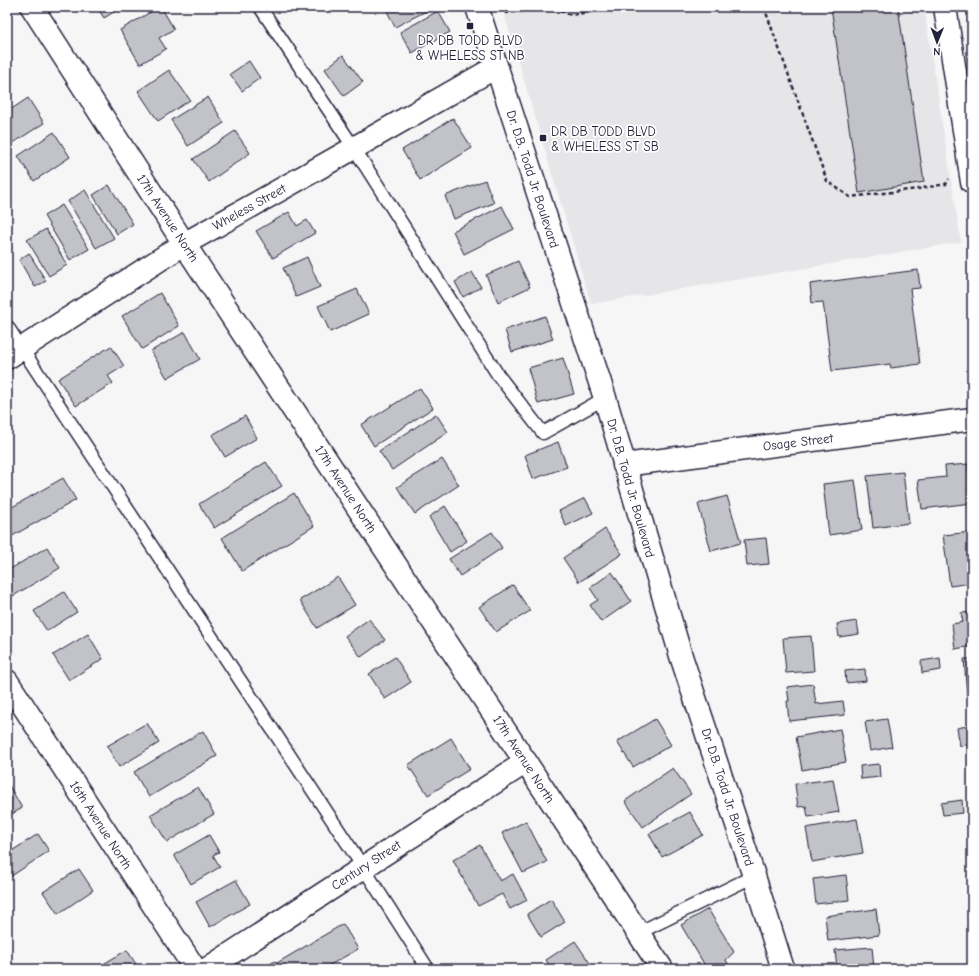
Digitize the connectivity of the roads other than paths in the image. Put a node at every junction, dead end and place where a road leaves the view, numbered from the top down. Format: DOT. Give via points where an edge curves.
graph roads {
  1 [pos="32,7"];
  2 [pos="260,7"];
  3 [pos="477,7"];
  4 [pos="945,7"];
  5 [pos="496,67"];
  6 [pos="354,148"];
  7 [pos="962,178"];
  8 [pos="184,244"];
  9 [pos="7,326"];
  10 [pos="14,353"];
  11 [pos="605,398"];
  12 [pos="972,419"];
  13 [pos="624,465"];
  14 [pos="7,681"];
  15 [pos="526,762"];
  16 [pos="363,867"];
  17 [pos="754,876"];
  18 [pos="638,933"];
  19 [pos="196,969"];
  20 [pos="207,969"];
  21 [pos="428,969"];
  22 [pos="662,969"];
  23 [pos="783,969"];
  1 -- 8 [label="street, 17th Avenue North"];
  2 -- 6 [label="lane"];
  3 -- 5 [label="street, Dr. D.B. Todd Jr. Boulevard"];
  4 -- 7 [label="street"];
  5 -- 6 [label="street, Wheless Street"];
  5 -- 11 [label="street, Dr. D.B. Todd Jr. Boulevard"];
  6 -- 8 [label="street, Wheless Street"];
  6 -- 11 [label="lane" via="498,375 543,433"];
  8 -- 10 [label="street, Wheless Street"];
  8 -- 15 [label="street, 17th Avenue North"];
  9 -- 10 [label="lane"];
  10 -- 16 [label="lane"];
  11 -- 13 [label="street, Dr. D.B. Todd Jr. Boulevard"];
  12 -- 13 [label="street, Osage Street"];
  13 -- 17 [label="street, Dr. D.B. Todd Jr. Boulevard" via="681,656"];
  14 -- 19 [label="street, 16th Avenue North"];
  15 -- 16 [label="street, Century Street"];
  15 -- 18 [label="street, 17th Avenue North"];
  16 -- 20 [label="street, Century Street"];
  16 -- 21 [label="lane"];
  17 -- 18 [label="lane"];
  17 -- 23 [label="street, Dr. D.B. Todd Jr. Boulevard"];
  18 -- 22 [label="street, 17th Avenue North"];
}
